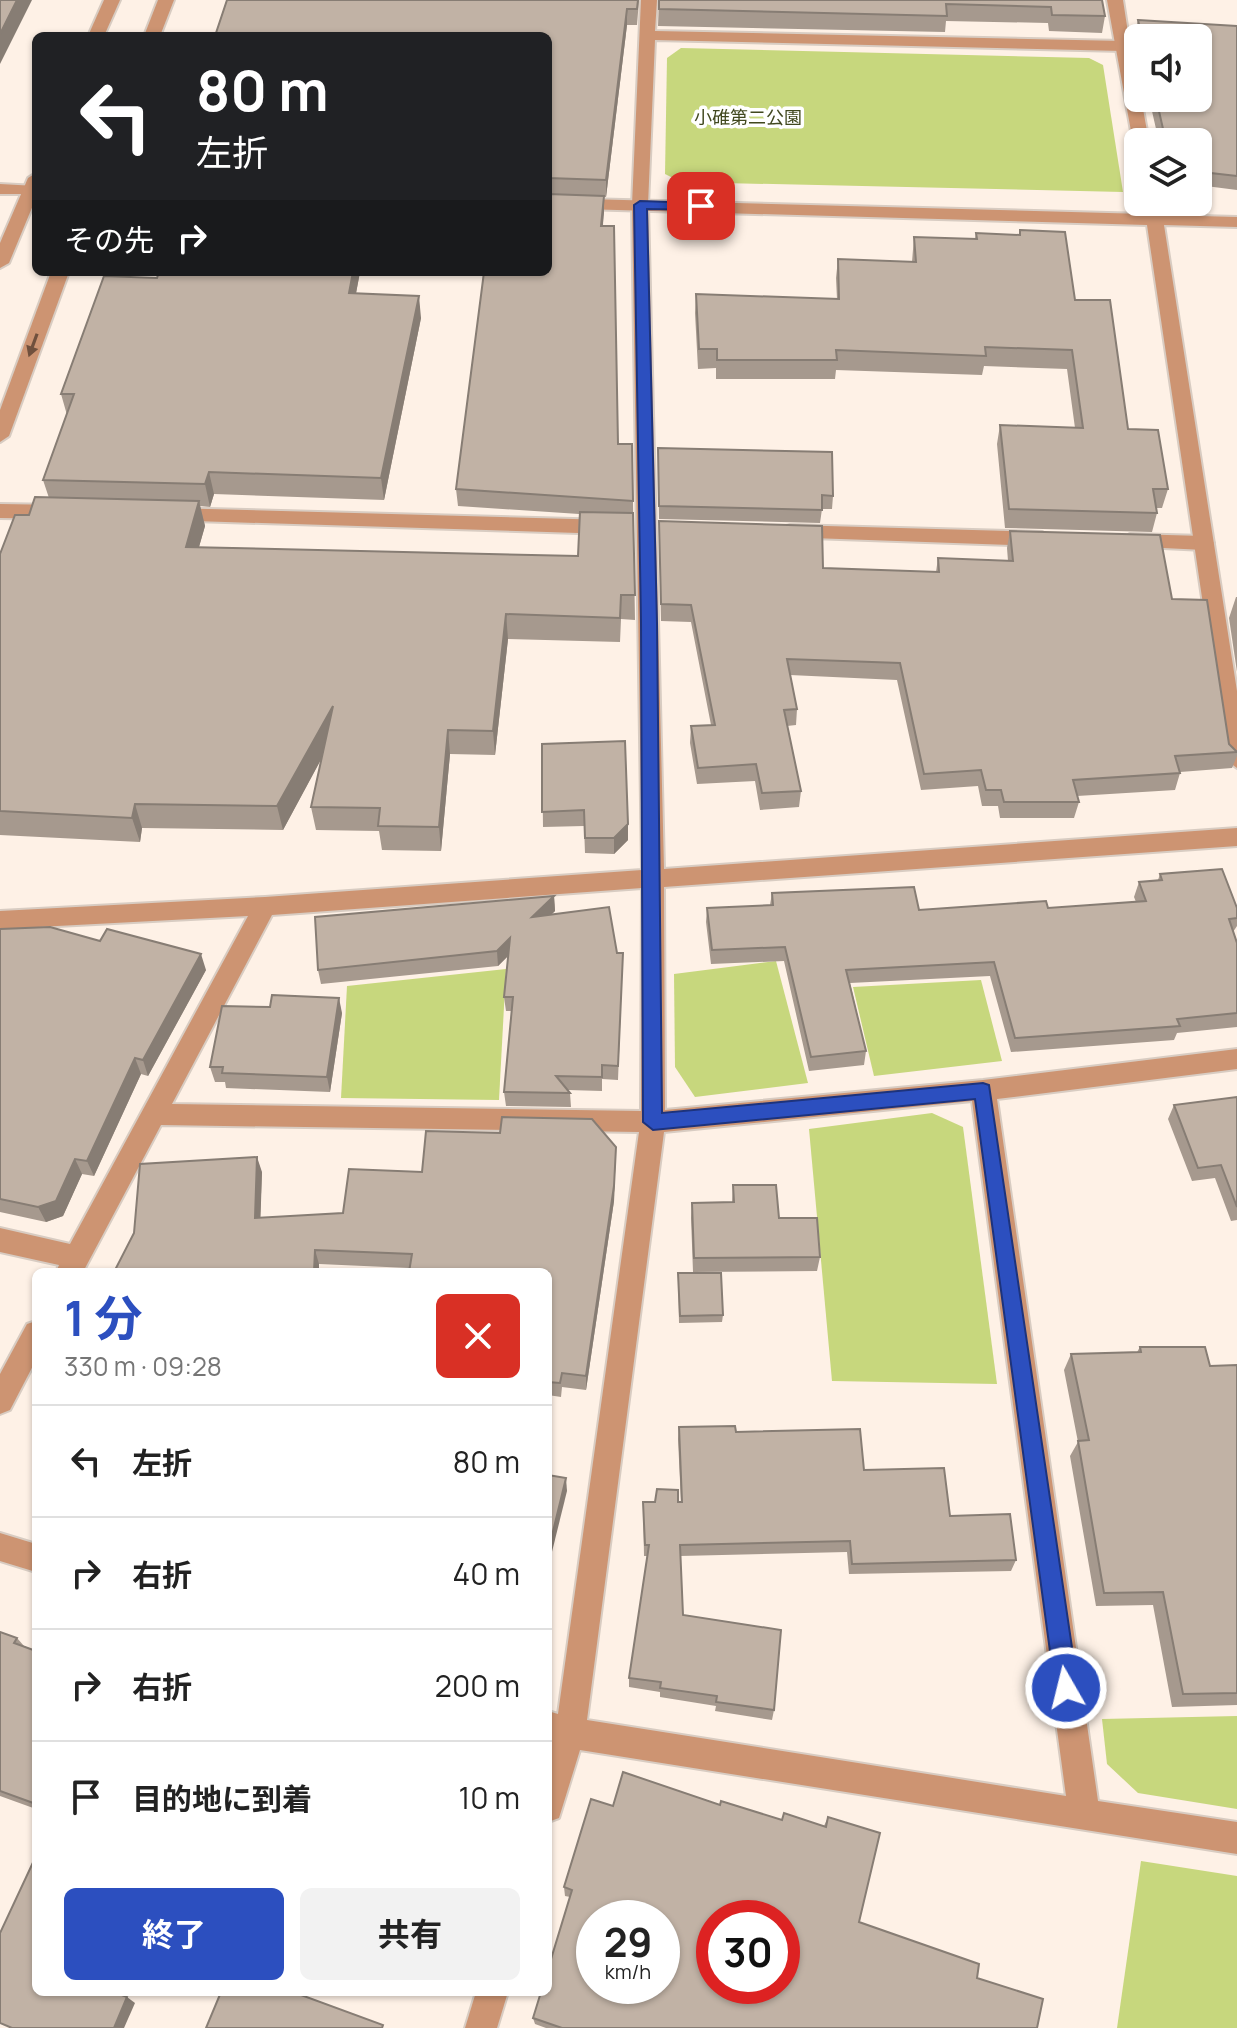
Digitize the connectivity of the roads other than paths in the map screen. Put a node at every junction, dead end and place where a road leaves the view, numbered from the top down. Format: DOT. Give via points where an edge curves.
graph roads {
  1 [pos="112,0"];
  2 [pos="166,0"];
  3 [pos="649,0"];
  4 [pos="1115,0"];
  5 [pos="98,32"];
  6 [pos="154,32"];
  7 [pos="648,35"];
  8 [pos="1123,46"];
  9 [pos="1138,128"];
  10 [pos="32,184"];
  11 [pos="32,186"];
  12 [pos="0,189"];
  13 [pos="552,203"];
  14 [pos="640,205"];
  15 [pos="1124,211"];
  16 [pos="1154,216"];
  17 [pos="1191,216"];
  18 [pos="1237,222"];
  19 [pos="0,263"];
  20 [pos="59,276"];
  21 [pos="0,436"];
  22 [pos="0,511"];
  23 [pos="79,513"];
  24 [pos="158,515"];
  25 [pos="656,528"];
  26 [pos="775,532"];
  27 [pos="1061,539"];
  28 [pos="1109,541"];
  29 [pos="1204,543"];
  30 [pos="1237,760"];
  31 [pos="1237,837"];
  32 [pos="653,876"];
  33 [pos="265,906"];
  34 [pos="0,920"];
  35 [pos="1237,1059"];
  36 [pos="983,1090"];
  37 [pos="154,1114"];
  38 [pos="653,1122"];
  39 [pos="0,1240"];
  40 [pos="73,1264"];
  41 [pos="32,1341"];
  42 [pos="0,1401"];
  43 [pos="0,1547"];
  44 [pos="32,1557"];
  45 [pos="559,1730"];
  46 [pos="552,1779"];
  47 [pos="1084,1814"];
  48 [pos="1237,1838"];
  49 [pos="491,1996"];
  50 [pos="481,2028"];
  1 -- 5 [label="street"];
  2 -- 6 [label="street"];
  3 -- 7 [label="street"];
  4 -- 8 [label="street"];
  7 -- 8 [label="street"];
  7 -- 14 [label="street"];
  8 -- 9 [label="street"];
  10 -- 12 [label="street"];
  11 -- 19 [label="street"];
  13 -- 14 [label="street"];
  14 -- 15 [label="street"];
  14 -- 25 [label="street"];
  16 -- 29 [label="street"];
  17 -- 18 [label="street"];
  20 -- 21 [label="street, one-way"];
  22 -- 23 [label="street"];
  24 -- 25 [label="street"];
  25 -- 32 [label="street"];
  26 -- 27 [label="street"];
  28 -- 29 [label="street"];
  29 -- 30 [label="street"];
  31 -- 32 [label="street"];
  32 -- 33 [label="street"];
  32 -- 38 [label="street"];
  33 -- 34 [label="street"];
  33 -- 37 [label="street"];
  35 -- 36 [label="street"];
  36 -- 38 [label="street"];
  36 -- 47 [label="street"];
  37 -- 38 [label="street"];
  37 -- 40 [label="street"];
  38 -- 45 [label="street"];
  39 -- 40 [label="street"];
  41 -- 42 [label="street"];
  43 -- 44 [label="street"];
  45 -- 46 [label="street"];
  45 -- 47 [label="street"];
  47 -- 48 [label="street"];
  49 -- 50 [label="street"];
}
